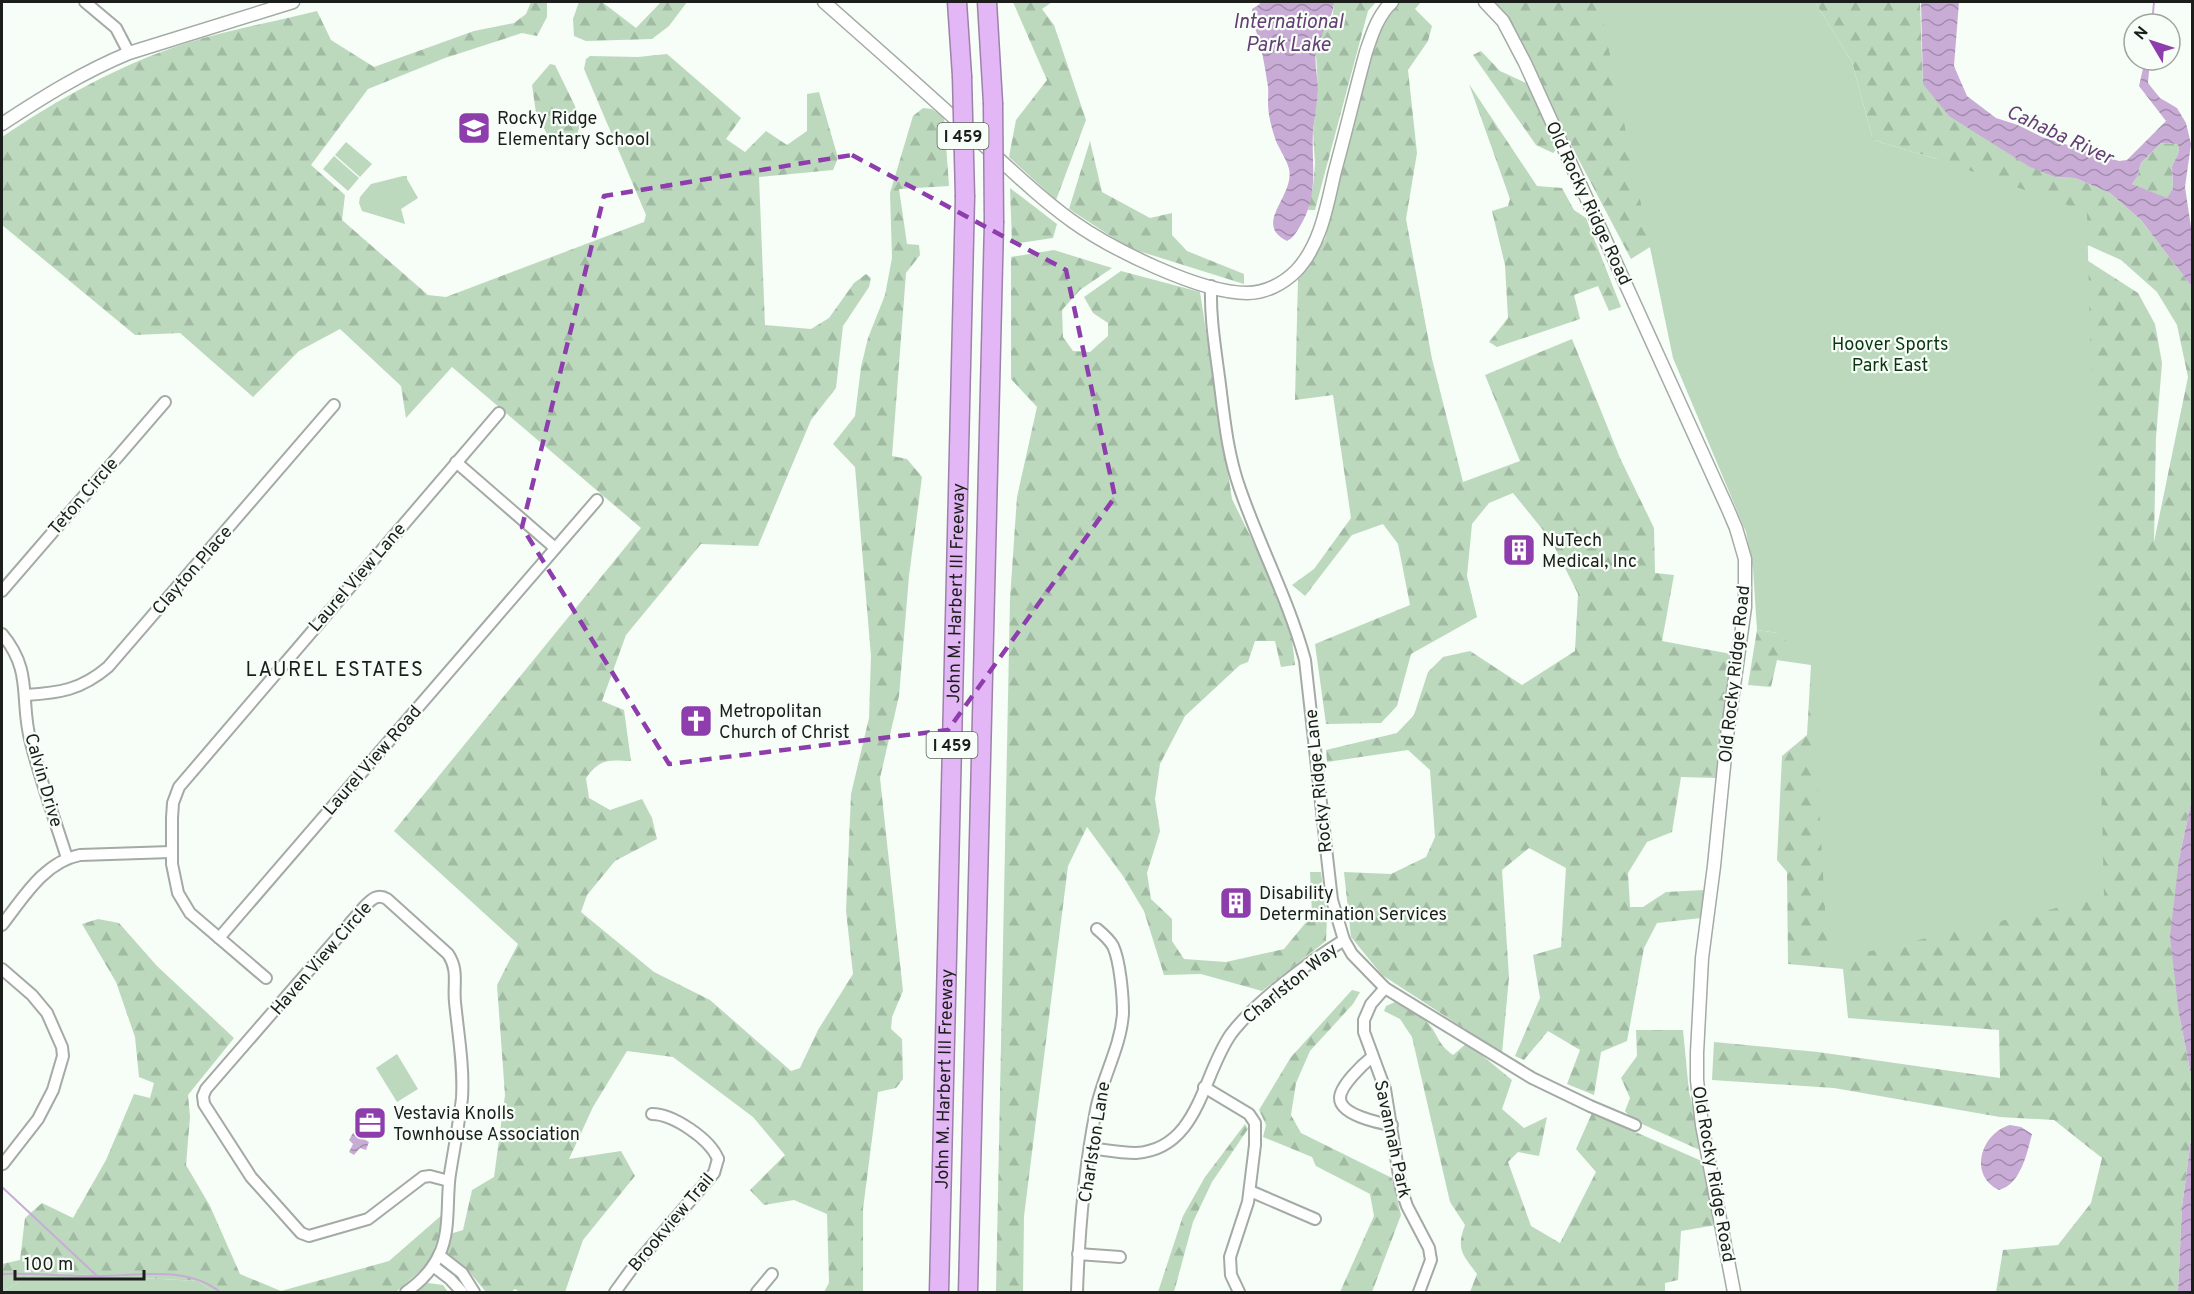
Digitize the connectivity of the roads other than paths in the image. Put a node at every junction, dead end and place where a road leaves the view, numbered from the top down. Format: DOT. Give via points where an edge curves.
graph roads {
  1 [pos="85,2"];
  2 [pos="293,2"];
  3 [pos="824,2"];
  4 [pos="957,2"];
  5 [pos="987,2"];
  6 [pos="1392,2"];
  7 [pos="1485,2"];
  8 [pos="129,53"];
  9 [pos="2,124"];
  10 [pos="1211,286"];
  11 [pos="165,402"];
  12 [pos="334,405"];
  13 [pos="499,413"];
  14 [pos="456,462"];
  15 [pos="597,500"];
  16 [pos="555,548"];
  17 [pos="2,591"];
  18 [pos="2,634"];
  19 [pos="26,695"];
  20 [pos="171,852"];
  21 [pos="67,858"];
  22 [pos="2,925"];
  23 [pos="1097,929"];
  24 [pos="219,938"];
  25 [pos="1344,940"];
  26 [pos="2,969"];
  27 [pos="266,978"];
  28 [pos="1385,988"];
  29 [pos="1372,1058"];
  30 [pos="1204,1087"];
  31 [pos="652,1114"];
  32 [pos="1392,1125"];
  33 [pos="1635,1125"];
  34 [pos="1090,1148"];
  35 [pos="3,1164"];
  36 [pos="449,1181"];
  37 [pos="1250,1191"];
  38 [pos="1315,1220"];
  39 [pos="1078,1254"];
  40 [pos="439,1255"];
  41 [pos="1120,1257"];
  42 [pos="433,1266"];
  43 [pos="772,1274"];
  44 [pos="406,1293"];
  45 [pos="462,1293"];
  46 [pos="474,1293"];
  47 [pos="615,1293"];
  48 [pos="756,1293"];
  49 [pos="939,1293"];
  50 [pos="968,1293"];
  51 [pos="1077,1293"];
  52 [pos="1239,1293"];
  53 [pos="1419,1293"];
  54 [pos="1734,1293"];
  1 -- 8 [label="street" via="116,28"];
  2 -- 8 [label="street"];
  3 -- 10 [label="street" via="1071,221 1130,256"];
  4 -- 49 [label="highway, John M. Harbert III Freeway / I 459, bridge" via="965,197"];
  5 -- 50 [label="highway, John M. Harbert III Freeway / I 459, bridge" via="994,223"];
  6 -- 10 [label="street" via="1374,28 1365,52 1322,223 1309,254 1288,278 1266,290 1248,293"];
  7 -- 54 [label="street, Old Rocky Ridge Road" via="1503,21 1525,63 1727,507 1743,554 1744,613 1702,958 1697,1053 1702,1125"];
  8 -- 9 [label="street" via="70,81"];
  10 -- 25 [label="street, Rocky Ridge Lane" via="1210,312 1233,468 1305,660 1329,874"];
  11 -- 17 [label="street, Teton Circle"];
  12 -- 19 [label="street, Clayton Place" via="108,668 70,690"];
  13 -- 14 [label="street, Laurel View Lane"];
  14 -- 16 [label="street"];
  14 -- 20 [label="street, Laurel View Lane" via="186,776 173,803"];
  15 -- 16 [label="street, Laurel View Road"];
  16 -- 24 [label="street, Laurel View Road"];
  18 -- 19 [label="street, Calvin Drive" via="18,660"];
  19 -- 21 [label="street, Calvin Drive" via="31,743"];
  20 -- 21 [label="street"];
  20 -- 24 [label="street, Laurel View Lane" via="175,884 183,904"];
  21 -- 22 [label="street" via="38,880"];
  23 -- 34 [label="street, Charlston Lane" via="1109,939 1115,952 1123,1014 1096,1109"];
  24 -- 27 [label="street"];
  25 -- 28 [label="street, Rocky Ridge Lane"];
  25 -- 30 [label="street, Charlston Way" via="1312,961 1241,1022 1224,1045"];
  26 -- 35 [label="street" via="47,1013 63,1056 53,1090 38,1119"];
  28 -- 29 [label="street, Savannah Park" via="1364,1020"];
  28 -- 33 [label="street, Rocky Ridge Lane" via="1532,1078"];
  29 -- 32 [label="street, Savannah Park" via="1385,1089"];
  29 -- 32 [label="street" via="1343,1089 1342,1104 1375,1122"];
  30 -- 34 [label="street, Charlston Way" via="1191,1119 1164,1145 1133,1153"];
  30 -- 37 [label="street" via="1249,1114 1254,1123"];
  31 -- 47 [label="street, Brookview Trail" via="673,1118 723,1159"];
  32 -- 53 [label="street, Savannah Park" via="1401,1188 1430,1248 1431,1260"];
  34 -- 39 [label="street, Charlston Lane"];
  36 -- 36 [label="street, Haven View Circle" via="462,1096 455,966 448,954 387,899 374,897 206,1089 204,1104 251,1177 301,1233 309,1236 368,1218 423,1178"];
  36 -- 40 [label="street"];
  37 -- 38 [label="street"];
  37 -- 52 [label="street" via="1230,1257 1231,1275"];
  39 -- 41 [label="street"];
  39 -- 51 [label="street, Charlston Lane"];
  40 -- 42 [label="street"];
  40 -- 46 [label="street" via="462,1273"];
  42 -- 44 [label="street"];
  42 -- 45 [label="street"];
  43 -- 48 [label="street"];
}
